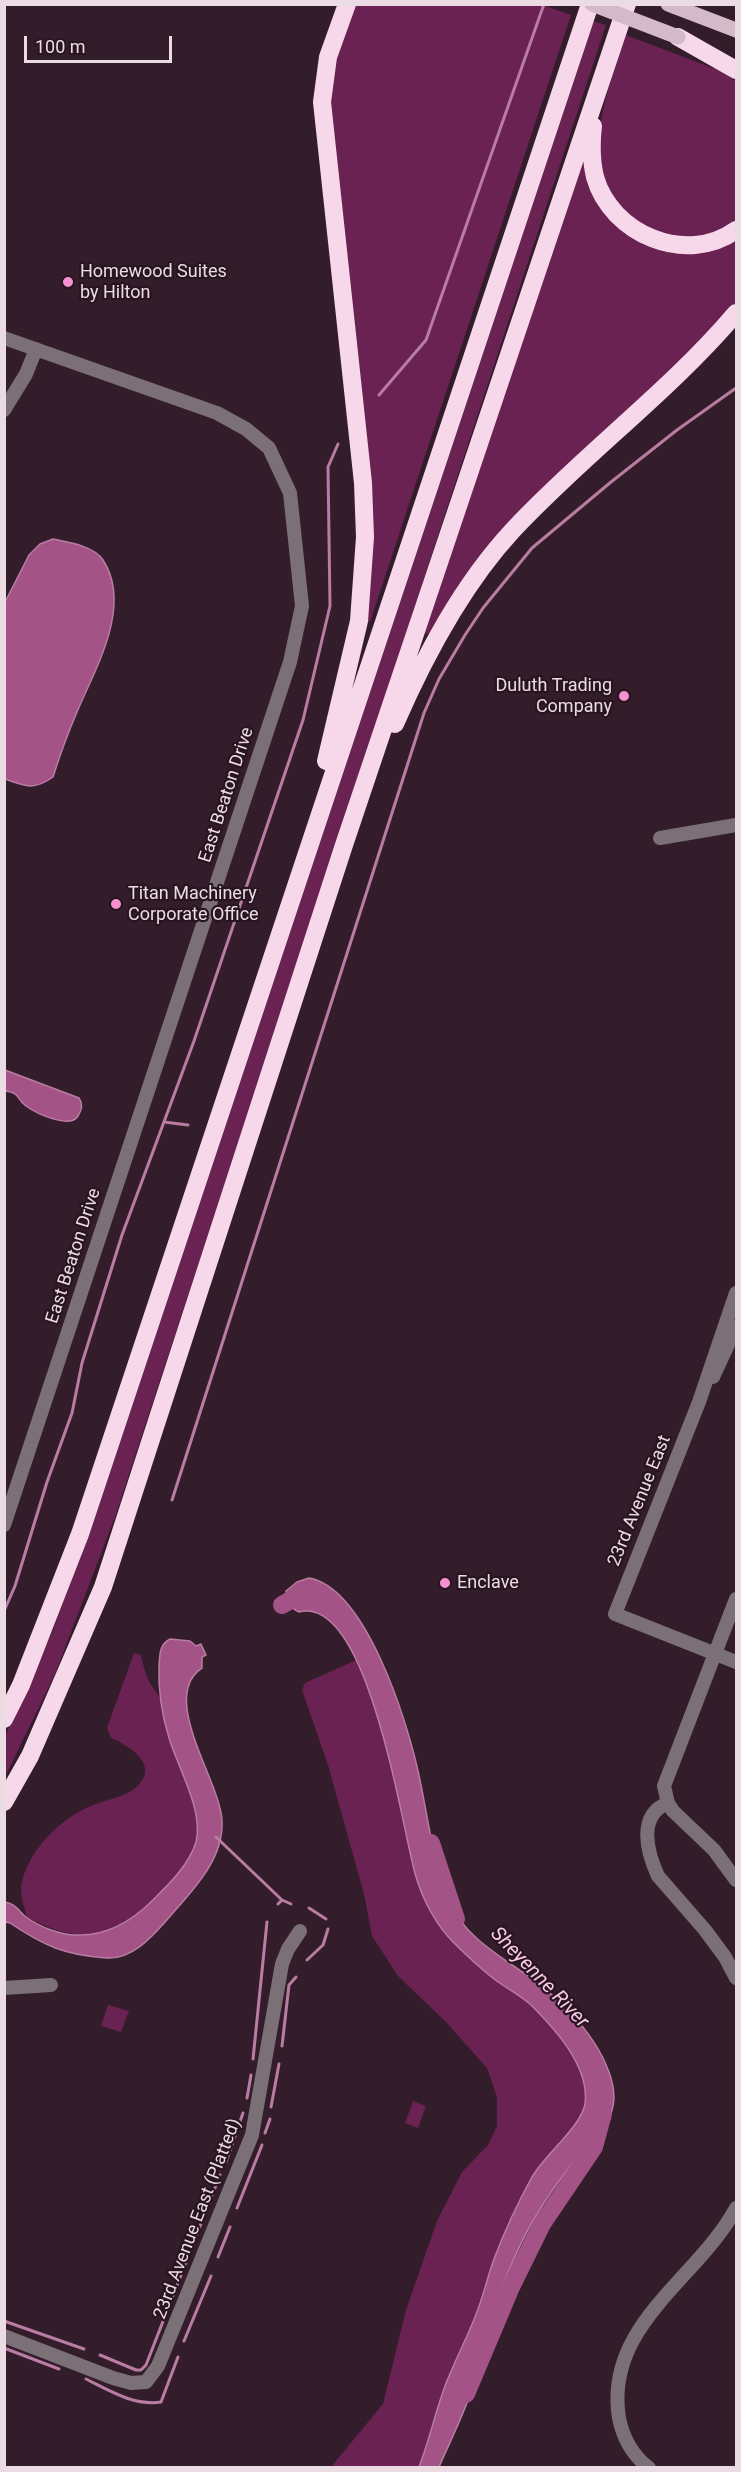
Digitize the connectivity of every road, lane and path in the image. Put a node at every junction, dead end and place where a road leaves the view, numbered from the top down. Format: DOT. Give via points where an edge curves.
graph roads {
  1 [pos="346,4"];
  2 [pos="591,4"];
  3 [pos="627,4"];
  4 [pos="668,4"];
  5 [pos="736,30"];
  6 [pos="678,37"];
  7 [pos="736,60"];
  8 [pos="736,70"];
  9 [pos="597,92"];
  10 [pos="736,230"];
  11 [pos="736,313"];
  12 [pos="4,338"];
  13 [pos="36,349"];
  14 [pos="4,410"];
  15 [pos="736,825"];
  16 [pos="660,838"];
  17 [pos="344,845"];
  18 [pos="302,866"];
  19 [pos="736,1293"];
  20 [pos="735,1311"];
  21 [pos="736,1327"];
  22 [pos="699,1402"];
  23 [pos="4,1525"];
  24 [pos="736,1599"];
  25 [pos="715,1653"];
  26 [pos="736,1662"];
  27 [pos="4,1719"];
  28 [pos="4,1802"];
  29 [pos="668,1803"];
  30 [pos="736,1880"];
  31 [pos="300,1931"];
  32 [pos="736,1978"];
  33 [pos="51,1984"];
  34 [pos="4,1988"];
  35 [pos="736,2208"];
  36 [pos="4,2336"];
  37 [pos="649,2468"];
  1 -- 18 [label="highway" via="324,72 322,121 363,483 365,537 359,621"];
  2 -- 6 [label="main road, bridge"];
  2 -- 18 [label="highway"];
  3 -- 9 [label="highway"];
  4 -- 5 [label="main road"];
  6 -- 7 [label="main road"];
  6 -- 8 [label="highway"];
  9 -- 10 [label="highway" via="593,165 602,192 622,220 652,239 673,244 707,243"];
  9 -- 17 [label="highway"];
  11 -- 17 [label="highway" via="707,346 568,474 491,556 424,662"];
  12 -- 13 [label="street, East Beaton Drive"];
  13 -- 14 [label="street" via="31,365"];
  13 -- 23 [label="street, East Beaton Drive" via="217,414 246,429 269,448 290,493 302,606 290,662"];
  15 -- 16 [label="street"];
  17 -- 28 [label="highway" via="103,1587 30,1756"];
  18 -- 27 [label="highway" via="80,1534"];
  19 -- 20 [label="street, 23rd Avenue East"];
  20 -- 22 [label="street, 23rd Avenue East"];
  21 -- 22 [label="street, 23rd Avenue East"];
  22 -- 25 [label="street, 23rd Avenue East" via="615,1614"];
  24 -- 25 [label="street"];
  25 -- 26 [label="street"];
  25 -- 29 [label="street" via="664,1786"];
  29 -- 30 [label="street" via="714,1850"];
  29 -- 32 [label="street" via="658,1807 648,1823 651,1861 658,1876 725,1957"];
  31 -- 36 [label="street, 23rd Avenue East (Platted)" via="282,1964 252,2134 171,2337 150,2377 146,2382 131,2383 113,2378"];
  33 -- 34 [label="street"];
  35 -- 37 [label="street" via="709,2247 653,2308 624,2361 617,2406 622,2431 632,2452"];
}
